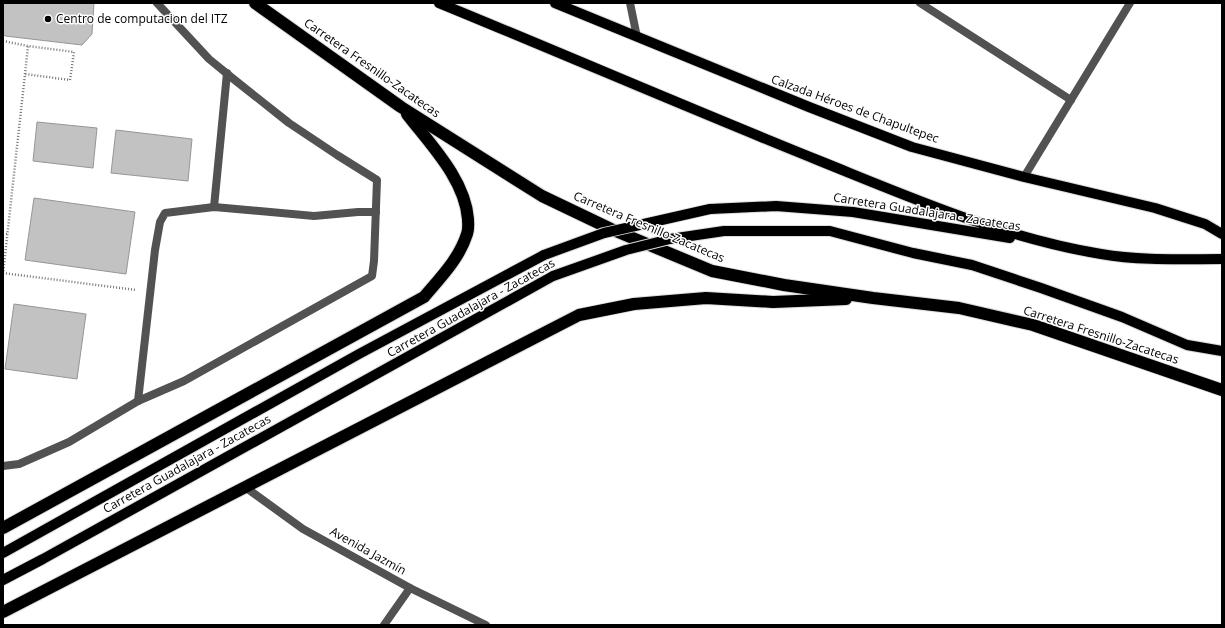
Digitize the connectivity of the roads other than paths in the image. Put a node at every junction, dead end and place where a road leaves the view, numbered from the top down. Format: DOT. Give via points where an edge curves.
graph roads {
  1 [pos="157,3"];
  2 [pos="255,3"];
  3 [pos="439,3"];
  4 [pos="555,3"];
  5 [pos="630,3"];
  6 [pos="920,3"];
  7 [pos="1130,3"];
  8 [pos="637,37"];
  9 [pos="226,73"];
  10 [pos="1071,100"];
  11 [pos="401,107"];
  12 [pos="1024,177"];
  13 [pos="214,207"];
  14 [pos="376,212"];
  15 [pos="1222,234"];
  16 [pos="1043,243"];
  17 [pos="1222,259"];
  18 [pos="873,298"];
  19 [pos="1222,351"];
  20 [pos="1222,390"];
  21 [pos="138,401"];
  22 [pos="3,466"];
  23 [pos="245,487"];
  24 [pos="19,519"];
  25 [pos="3,521"];
  26 [pos="3,528"];
  27 [pos="3,553"];
  28 [pos="3,580"];
  29 [pos="410,588"];
  30 [pos="3,612"];
  31 [pos="384,625"];
  32 [pos="486,625"];
  1 -- 9 [label="street" via="209,59"];
  2 -- 11 [label="highway, Carretera Fresnillo-Zacatecas"];
  3 -- 16 [label="main road" via="945,212"];
  4 -- 8 [label="main road, Calzada Héroes de Chapultepec"];
  5 -- 8 [label="street"];
  6 -- 10 [label="street"];
  7 -- 10 [label="street"];
  8 -- 12 [label="main road, Calzada Héroes de Chapultepec" via="912,147"];
  9 -- 13 [label="street"];
  9 -- 14 [label="street" via="289,123 377,180"];
  10 -- 12 [label="street"];
  11 -- 18 [label="highway, Carretera Fresnillo-Zacatecas" via="542,196 611,229 704,268 784,285"];
  11 -- 24 [label="highway" via="459,185 467,208 468,232 454,261 424,296"];
  12 -- 15 [label="main road, Calzada Héroes de Chapultepec" via="1155,208 1205,224"];
  13 -- 14 [label="street" via="314,216"];
  13 -- 21 [label="street" via="165,213 160,222"];
  14 -- 21 [label="street" via="372,276 184,382"];
  16 -- 17 [label="main road" via="1129,258"];
  16 -- 27 [label="main road, Carretera Guadalajara - Zacatecas, bridge" via="853,212 776,206 710,209 604,233 544,255 352,358"];
  18 -- 20 [label="highway, Carretera Fresnillo-Zacatecas" via="959,308 1032,325"];
  18 -- 23 [label="highway" via="773,302 706,298 634,304 579,315"];
  19 -- 28 [label="main road, Carretera Guadalajara - Zacatecas, bridge" via="1187,345 1122,317 972,265 913,253 830,231 724,231 670,239 626,250 553,276"];
  21 -- 22 [label="street" via="69,442 19,464"];
  23 -- 29 [label="street, Avenida Jazmín" via="303,529"];
  23 -- 30 [label="highway"];
  24 -- 25 [label="street"];
  24 -- 26 [label="highway"];
  29 -- 31 [label="street"];
  29 -- 32 [label="street, Avenida Jazmín"];
}
